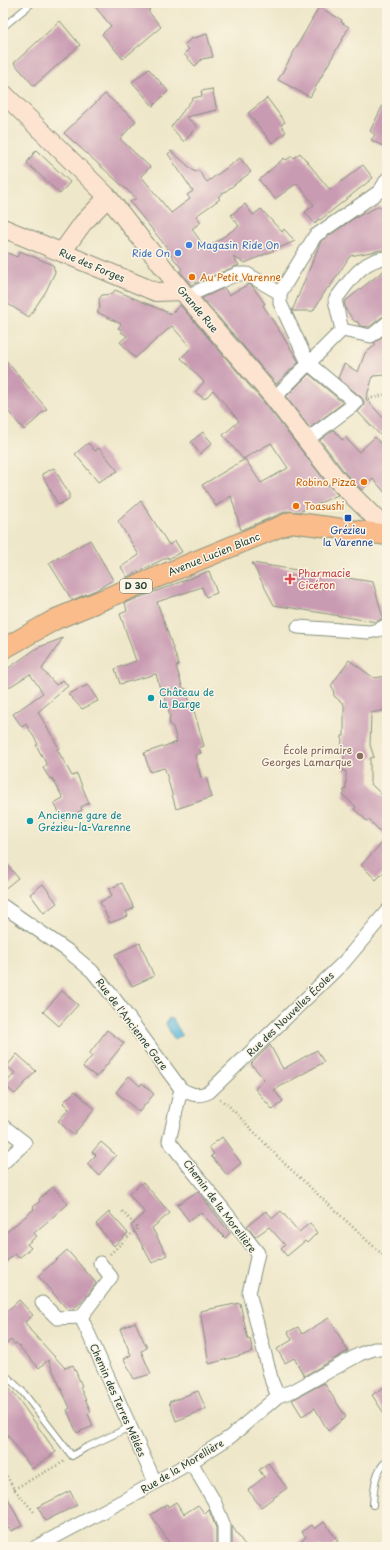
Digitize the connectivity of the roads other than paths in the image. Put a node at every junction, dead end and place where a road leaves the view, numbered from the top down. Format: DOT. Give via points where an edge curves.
graph roads {
  1 [pos="32,3"];
  2 [pos="3,27"];
  3 [pos="3,93"];
  4 [pos="387,179"];
  5 [pos="383,193"];
  6 [pos="108,197"];
  7 [pos="3,228"];
  8 [pos="62,252"];
  9 [pos="387,258"];
  10 [pos="280,293"];
  11 [pos="184,294"];
  12 [pos="387,323"];
  13 [pos="342,330"];
  14 [pos="308,363"];
  15 [pos="274,398"];
  16 [pos="308,439"];
  17 [pos="387,530"];
  18 [pos="387,535"];
  19 [pos="387,625"];
  20 [pos="298,627"];
  21 [pos="3,650"];
  22 [pos="3,906"];
  23 [pos="387,911"];
  24 [pos="181,1089"];
  25 [pos="3,1126"];
  26 [pos="3,1163"];
  27 [pos="100,1263"];
  28 [pos="42,1303"];
  29 [pos="81,1317"];
  30 [pos="387,1348"];
  31 [pos="3,1373"];
  32 [pos="278,1396"];
  33 [pos="130,1428"];
  34 [pos="387,1461"];
  35 [pos="191,1462"];
  36 [pos="154,1482"];
  37 [pos="373,1505"];
  38 [pos="36,1547"];
  39 [pos="224,1547"];
  1 -- 2 [label="lane"];
  3 -- 6 [label="street, Grande Rue"];
  4 -- 5 [label="street"];
  5 -- 10 [label="street" via="315,236"];
  6 -- 8 [label="street" via="83,223"];
  6 -- 11 [label="street, Grande Rue"];
  7 -- 8 [label="street, Rue des Forges"];
  8 -- 11 [label="street, Rue des Forges" via="156,292"];
  9 -- 13 [label="street" via="377,258 356,272 335,300"];
  10 -- 11 [label="street" via="247,274 237,274"];
  10 -- 14 [label="street" via="280,303"];
  11 -- 15 [label="street, Grande Rue"];
  12 -- 13 [label="street" via="371,336"];
  13 -- 14 [label="street"];
  14 -- 15 [label="street"];
  14 -- 16 [label="street" via="356,403"];
  15 -- 16 [label="street, Grande Rue"];
  16 -- 17 [label="street, Grande Rue" via="338,481"];
  18 -- 21 [label="main road, Avenue Lucien Blanc / D 30" via="291,522 56,619"];
  19 -- 20 [label="street" via="369,632"];
  22 -- 24 [label="street, Rue de l'Ancienne Gare" via="92,971"];
  23 -- 24 [label="street, Rue des Nouvelles Écoles" via="344,962 209,1092 202,1096 192,1095"];
  24 -- 32 [label="street, Chemin de la Morellière" via="170,1141 258,1253 249,1293"];
  25 -- 26 [label="street" via="24,1143"];
  27 -- 29 [label="street" via="111,1277"];
  28 -- 29 [label="street" via="57,1318"];
  29 -- 33 [label="street, Chemin des Terres Mêlées"];
  30 -- 32 [label="street, Rue de la Morellière" via="360,1354"];
  31 -- 33 [label="lane" via="22,1391 72,1456"];
  32 -- 35 [label="street, Rue de la Morellière" via="230,1437"];
  33 -- 36 [label="street, Chemin des Terres Mêlées"];
  34 -- 37 [label="lane" via="380,1466 374,1487"];
  35 -- 36 [label="street, Rue de la Morellière"];
  35 -- 39 [label="street" via="214,1501 224,1526"];
  36 -- 38 [label="street, Rue de la Morellière"];
}
